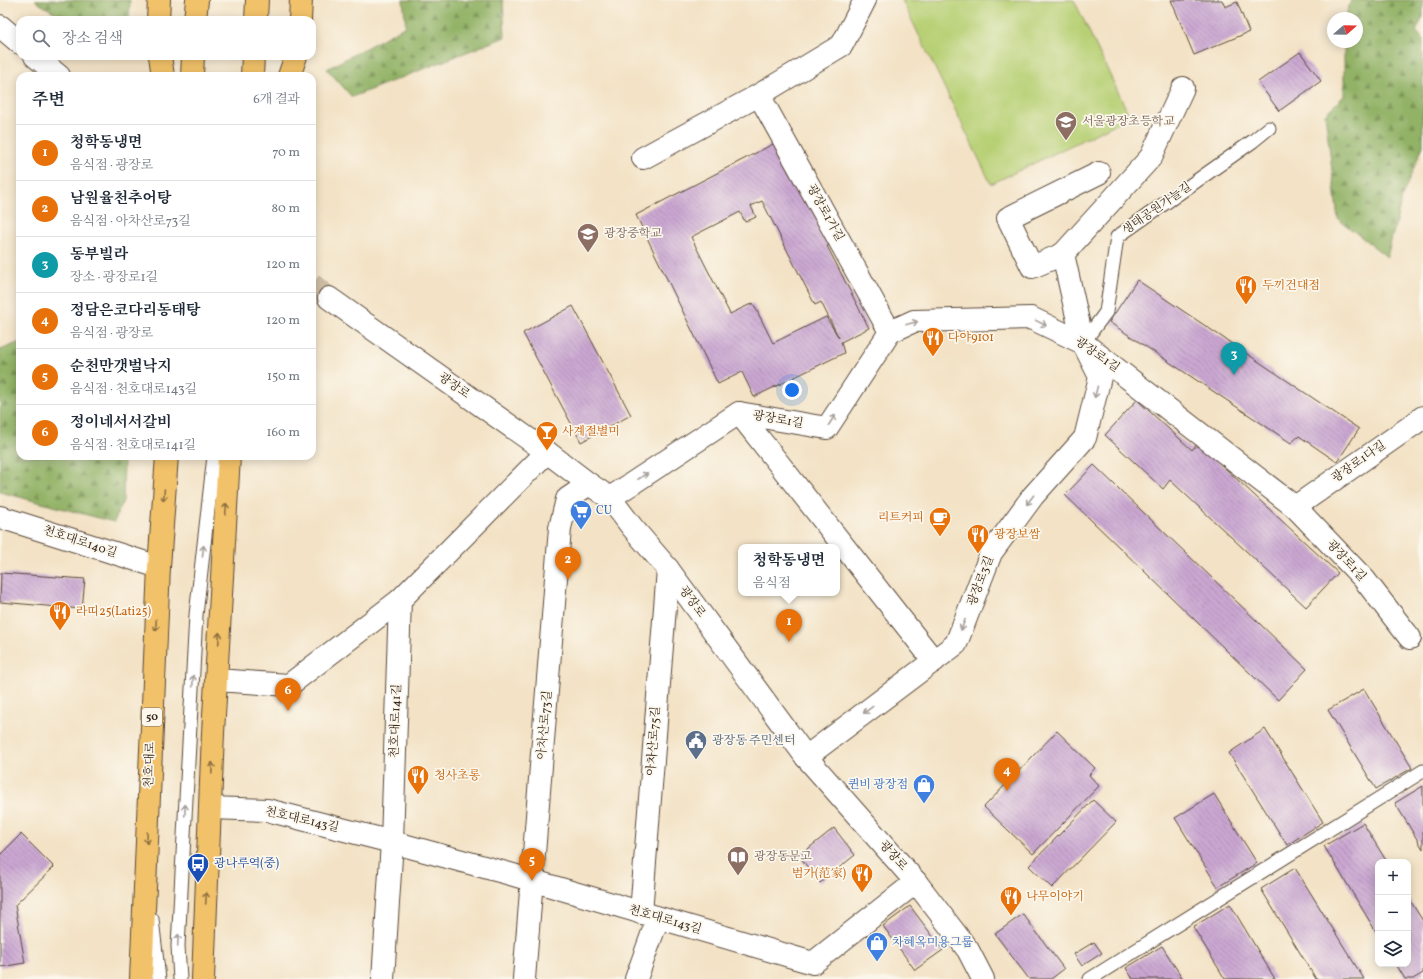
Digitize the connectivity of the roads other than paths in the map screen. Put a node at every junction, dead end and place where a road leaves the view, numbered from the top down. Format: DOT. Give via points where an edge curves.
graph roads {
  1 [pos="159,0"];
  2 [pos="196,0"];
  3 [pos="257,0"];
  4 [pos="302,0"];
  5 [pos="865,0"];
  6 [pos="158,16"];
  7 [pos="195,16"];
  8 [pos="256,16"];
  9 [pos="300,16"];
  10 [pos="0,26"];
  11 [pos="16,40"];
  12 [pos="40,60"];
  13 [pos="161,60"];
  14 [pos="193,60"];
  15 [pos="254,60"];
  16 [pos="295,60"];
  17 [pos="54,72"];
  18 [pos="162,72"];
  19 [pos="192,72"];
  20 [pos="252,72"];
  21 [pos="290,72"];
  22 [pos="1184,88"];
  23 [pos="759,95"];
  24 [pos="1268,128"];
  25 [pos="643,158"];
  26 [pos="1099,173"];
  27 [pos="1064,254"];
  28 [pos="329,298"];
  29 [pos="890,332"];
  30 [pos="1083,343"];
  31 [pos="739,413"];
  32 [pos="1423,417"];
  33 [pos="547,452"];
  34 [pos="167,460"];
  35 [pos="214,460"];
  36 [pos="229,460"];
  37 [pos="589,484"];
  38 [pos="610,498"];
  39 [pos="1295,507"];
  40 [pos="0,517"];
  41 [pos="159,567"];
  42 [pos="668,570"];
  43 [pos="400,600"];
  44 [pos="1410,638"];
  45 [pos="934,662"];
  46 [pos="216,680"];
  47 [pos="806,757"];
  48 [pos="1423,771"];
  49 [pos="210,808"];
  50 [pos="392,842"];
  51 [pos="146,872"];
  52 [pos="532,881"];
  53 [pos="916,882"];
  54 [pos="649,915"];
  55 [pos="141,979"];
  56 [pos="159,979"];
  57 [pos="180,979"];
  58 [pos="203,979"];
  59 [pos="383,979"];
  60 [pos="524,979"];
  61 [pos="636,979"];
  62 [pos="983,979"];
  63 [pos="1090,979"];
  1 -- 6 [label="main road"];
  2 -- 7 [label="main road"];
  3 -- 8 [label="main road"];
  4 -- 9 [label="main road"];
  5 -- 23 [label="street" via="842,45"];
  10 -- 11 [label="street"];
  12 -- 17 [label="street"];
  13 -- 18 [label="main road"];
  14 -- 19 [label="main road"];
  15 -- 20 [label="main road"];
  16 -- 21 [label="main road"];
  22 -- 27 [label="street" via="1151,157"];
  23 -- 25 [label="street"];
  23 -- 29 [label="street, 광장로1가길"];
  24 -- 30 [label="lane, 생태공원가늘길" via="1117,237 1106,312"];
  26 -- 27 [label="street" via="1008,218 1032,268"];
  27 -- 30 [label="street, 광장로3길"];
  28 -- 33 [label="street, 광장로"];
  29 -- 30 [label="street, 광장로1길, one-way" via="914,321 1031,318"];
  31 -- 29 [label="street, 광장로1길, one-way" via="827,428"];
  30 -- 39 [label="street, 광장로1길"];
  30 -- 45 [label="street, 광장로3길, one-way" via="1100,377 1085,438 1033,496 991,553 956,644"];
  38 -- 31 [label="street, 광장로1길, one-way"];
  31 -- 45 [label="street, 광장로1길"];
  32 -- 39 [label="street, 광장로1다길"];
  33 -- 37 [label="street, 광장로"];
  33 -- 43 [label="street"];
  34 -- 41 [label="main road, 천호대로 / 50, one-way"];
  57 -- 35 [label="lane, one-way" via="178,946 196,615"];
  46 -- 36 [label="main road, one-way"];
  37 -- 38 [label="street, 광장로"];
  37 -- 52 [label="street, 아차산로73길" via="567,499 560,528"];
  38 -- 42 [label="street, 광장로"];
  39 -- 44 [label="street, 광장로1길" via="1364,579"];
  40 -- 41 [label="street, 천호대로140길"];
  41 -- 51 [label="main road, 천호대로 / 50, one-way"];
  42 -- 47 [label="street, 광장로"];
  42 -- 54 [label="street, 아차산로75길"];
  43 -- 46 [label="street" via="290,685"];
  43 -- 50 [label="street, 천호대로141길"];
  45 -- 47 [label="street, 광장로3길, one-way"];
  49 -- 46 [label="main road, one-way"];
  47 -- 53 [label="street, 광장로"];
  48 -- 63 [label="lane"];
  49 -- 50 [label="street, 천호대로143길" via="267,810"];
  58 -- 49 [label="main road, one-way"];
  50 -- 52 [label="street, 천호대로143길"];
  50 -- 59 [label="street"];
  51 -- 55 [label="main road, 천호대로 / 50"];
  51 -- 56 [label="lane"];
  52 -- 54 [label="street, 천호대로143길"];
  52 -- 60 [label="street, 아차산로73길"];
  53 -- 54 [label="street, 천호대로143길" via="813,963"];
  53 -- 62 [label="street, 광장로" via="968,950"];
  54 -- 61 [label="street, 아차산로75길"];
}
